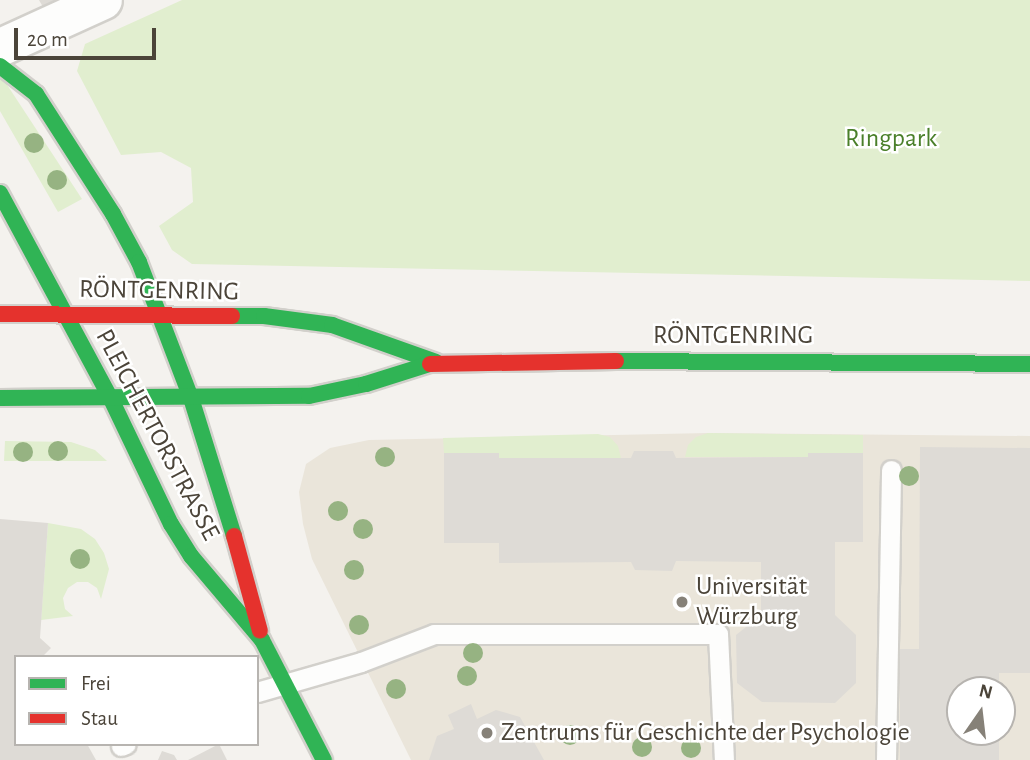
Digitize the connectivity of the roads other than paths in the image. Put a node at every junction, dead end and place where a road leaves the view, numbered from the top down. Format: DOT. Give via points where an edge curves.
graph roads {
  1 [pos="103,0"];
  2 [pos="0,47"];
  3 [pos="0,66"];
  4 [pos="0,193"];
  5 [pos="0,314"];
  6 [pos="66,314"];
  7 [pos="161,316"];
  8 [pos="436,362"];
  9 [pos="1030,363"];
  10 [pos="0,398"];
  11 [pos="191,398"];
  12 [pos="111,399"];
  13 [pos="891,470"];
  14 [pos="262,640"];
  15 [pos="286,684"];
  16 [pos="259,691"];
  17 [pos="324,760"];
  18 [pos="724,760"];
  19 [pos="886,760"];
  1 -- 2 [label="street"];
  3 -- 7 [label="main road, PLEICHERTORSTRASSE" via="36,93 71,144 133,250"];
  4 -- 6 [label="main road, PLEICHERTORSTRASSE"];
  5 -- 6 [label="main road, RÖNTGENRING"];
  6 -- 7 [label="main road, RÖNTGENRING"];
  6 -- 12 [label="main road, PLEICHERTORSTRASSE"];
  7 -- 8 [label="main road, RÖNTGENRING" via="303,320 332,325"];
  7 -- 11 [label="main road, PLEICHERTORSTRASSE"];
  8 -- 9 [label="main road, RÖNTGENRING"];
  8 -- 11 [label="main road, RÖNTGENRING" via="309,396"];
  10 -- 12 [label="main road, RÖNTGENRING"];
  11 -- 12 [label="main road, RÖNTGENRING"];
  11 -- 14 [label="main road, PLEICHERTORSTRASSE" via="228,511"];
  12 -- 14 [label="main road, PLEICHERTORSTRASSE" via="191,556"];
  13 -- 19 [label="lane"];
  14 -- 15 [label="main road, PLEICHERTORSTRASSE"];
  15 -- 16 [label="lane"];
  15 -- 17 [label="main road, PLEICHERTORSTRASSE"];
  15 -- 18 [label="lane" via="434,634 718,634"];
}
